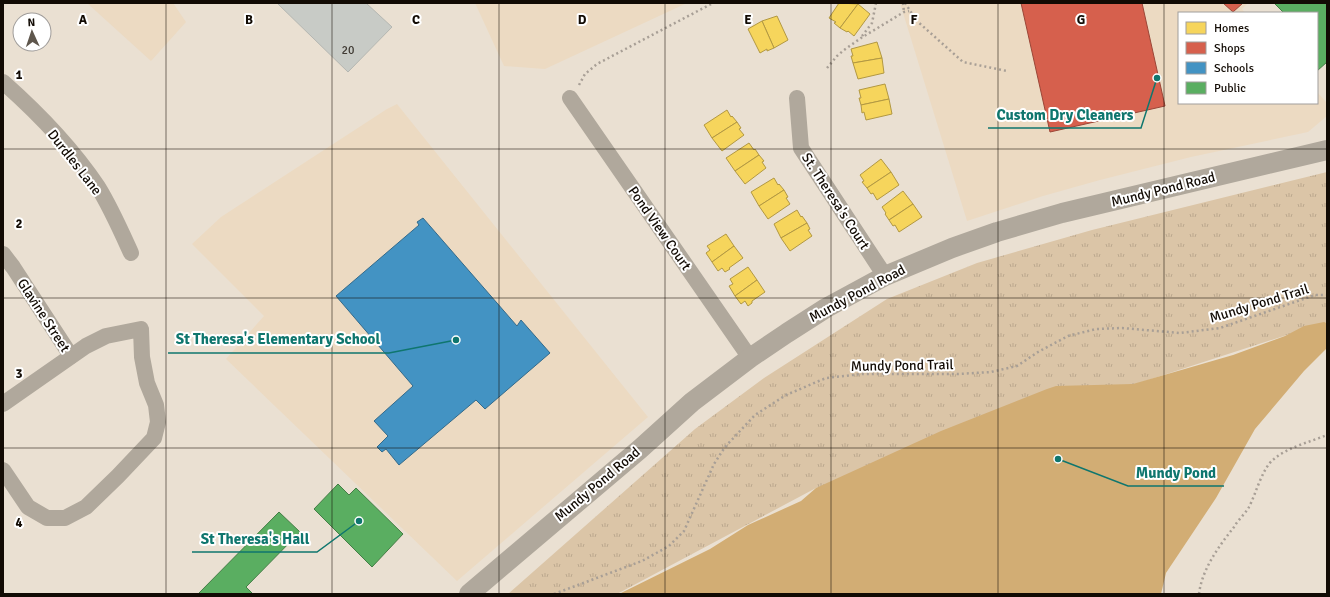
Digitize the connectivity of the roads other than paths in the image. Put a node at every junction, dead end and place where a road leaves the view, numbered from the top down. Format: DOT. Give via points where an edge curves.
graph roads {
  1 [pos="3,82"];
  2 [pos="570,98"];
  3 [pos="797,98"];
  4 [pos="1327,150"];
  5 [pos="131,253"];
  6 [pos="3,254"];
  7 [pos="885,276"];
  8 [pos="70,356"];
  9 [pos="750,358"];
  10 [pos="3,404"];
  11 [pos="3,470"];
  12 [pos="469,594"];
  1 -- 5 [label="street, Durdles Lane" via="62,140 93,181"];
  2 -- 9 [label="street, Pond View Court"];
  3 -- 7 [label="street, St. Theresa's Court" via="801,148"];
  4 -- 7 [label="street, Mundy Pond Road" via="1062,213 952,248"];
  6 -- 8 [label="street, Glavine Street"];
  7 -- 9 [label="street, Mundy Pond Road" via="826,308"];
  8 -- 10 [label="street"];
  8 -- 11 [label="street" via="106,336 141,329 142,357 147,383 156,405 158,422 154,438 86,507 65,518 47,518 28,507"];
  9 -- 12 [label="street, Mundy Pond Road" via="692,402"];
}
